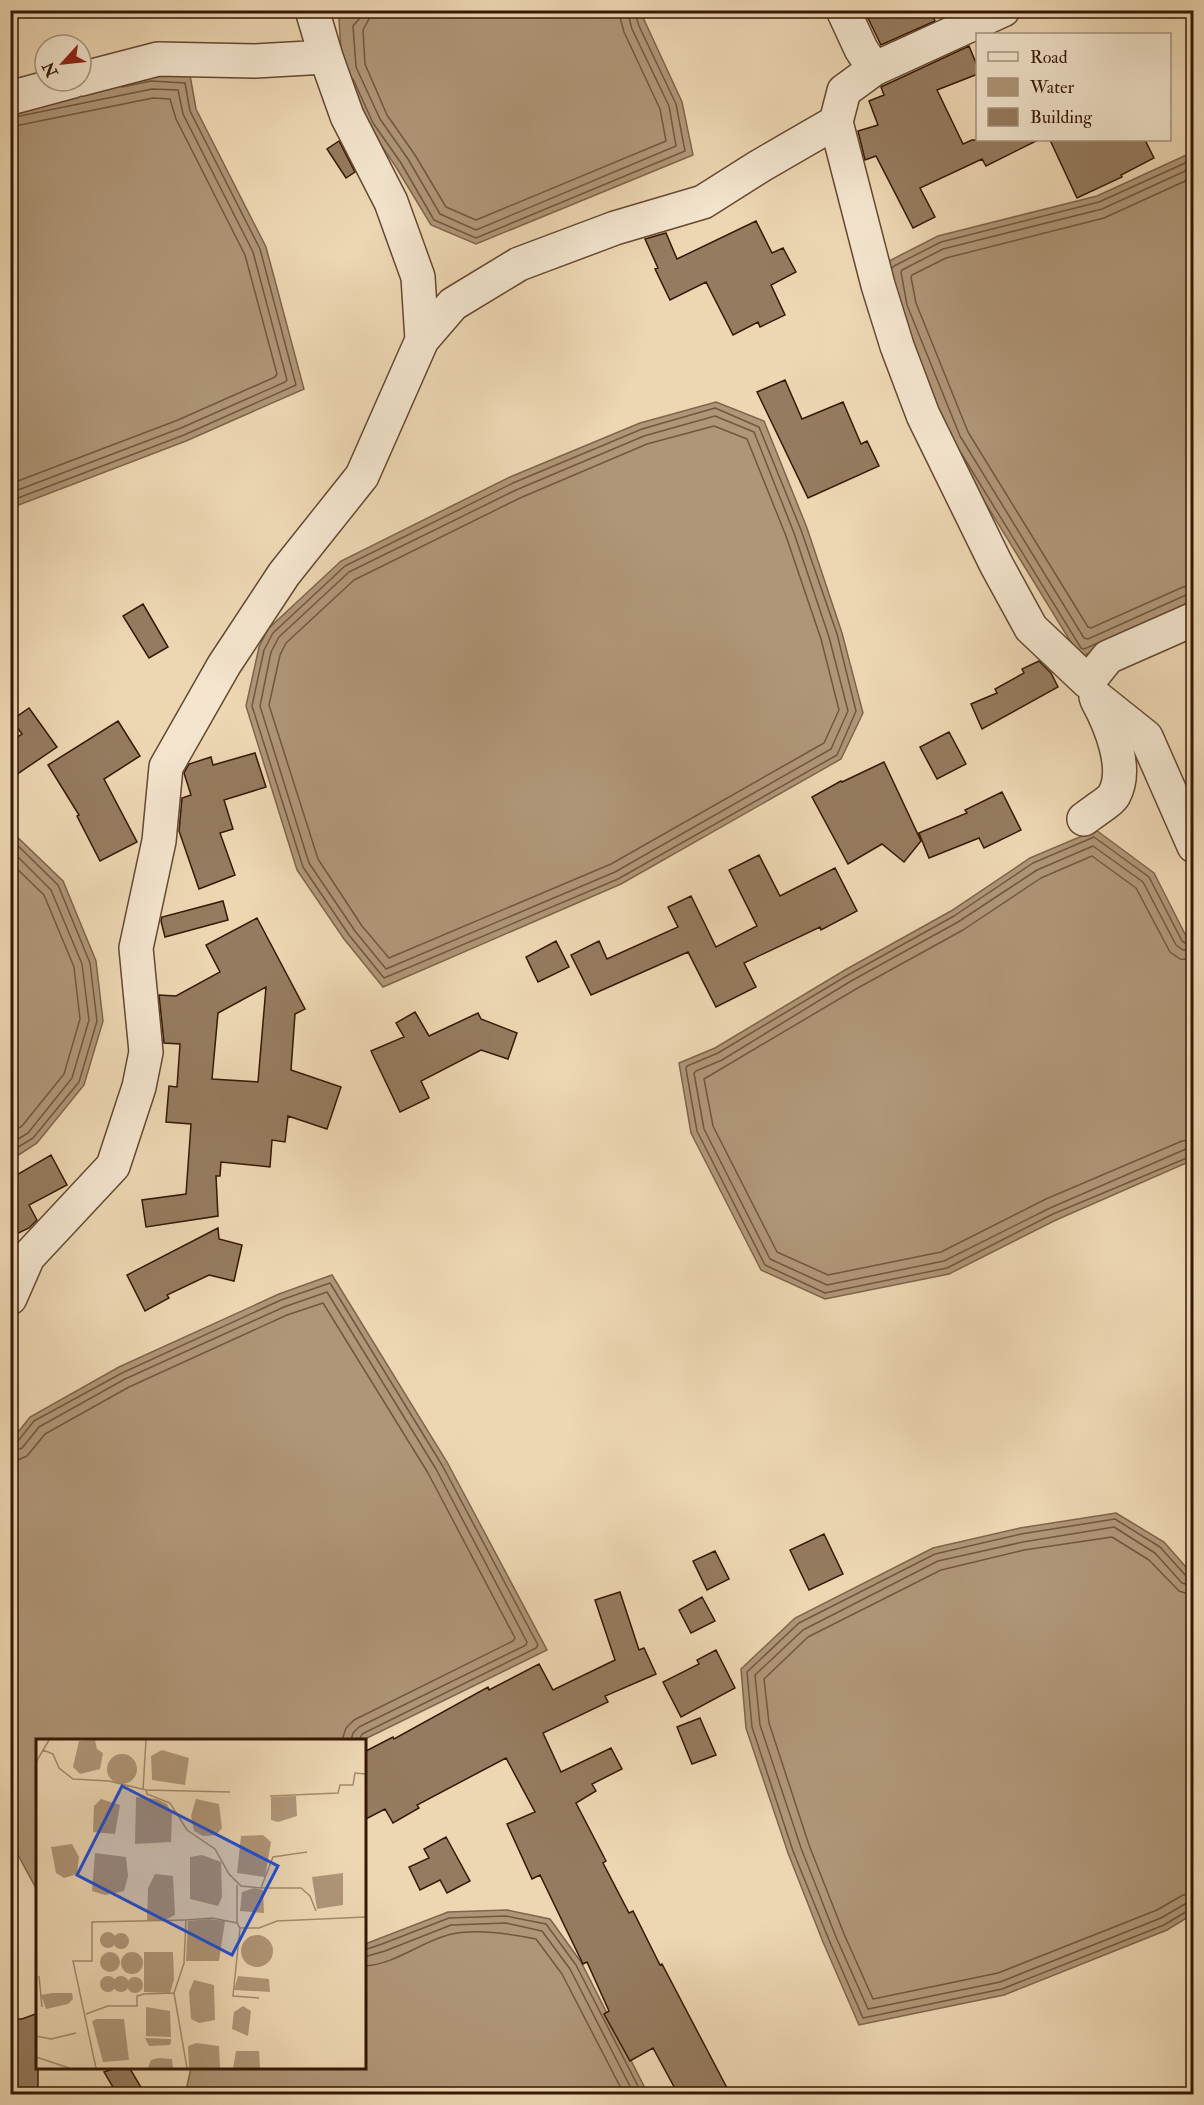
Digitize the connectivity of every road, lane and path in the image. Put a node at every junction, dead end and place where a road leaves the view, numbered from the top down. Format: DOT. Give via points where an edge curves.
graph roads {
  1 [pos="312,10"];
  2 [pos="843,10"];
  3 [pos="1004,10"];
  4 [pos="326,57"];
  5 [pos="874,69"];
  6 [pos="93,76"];
  7 [pos="33,92"];
  8 [pos="10,98"];
  9 [pos="836,122"];
  10 [pos="422,340"];
  11 [pos="1194,620"];
  12 [pos="1092,690"];
  13 [pos="1084,819"];
  14 [pos="1194,846"];
  15 [pos="10,1298"];
  1 -- 4 [label="street"];
  2 -- 5 [label="street"];
  3 -- 5 [label="street"];
  4 -- 6 [label="street" via="255,61 158,59"];
  4 -- 10 [label="street" via="347,116 391,202 418,277"];
  5 -- 9 [label="street" via="844,91"];
  7 -- 8 [label="street"];
  9 -- 10 [label="street" via="703,202 615,228 519,264 453,304"];
  9 -- 12 [label="street" via="878,285 923,415 1031,628"];
  10 -- 15 [label="street" via="362,476 284,574 224,665 166,767 159,842 136,948 147,1052 139,1087 114,1166 28,1257"];
  11 -- 12 [label="street" via="1108,657"];
  12 -- 13 [label="street" via="1108,719 1120,768 1113,796"];
  12 -- 14 [label="street" via="1146,737"];
}
